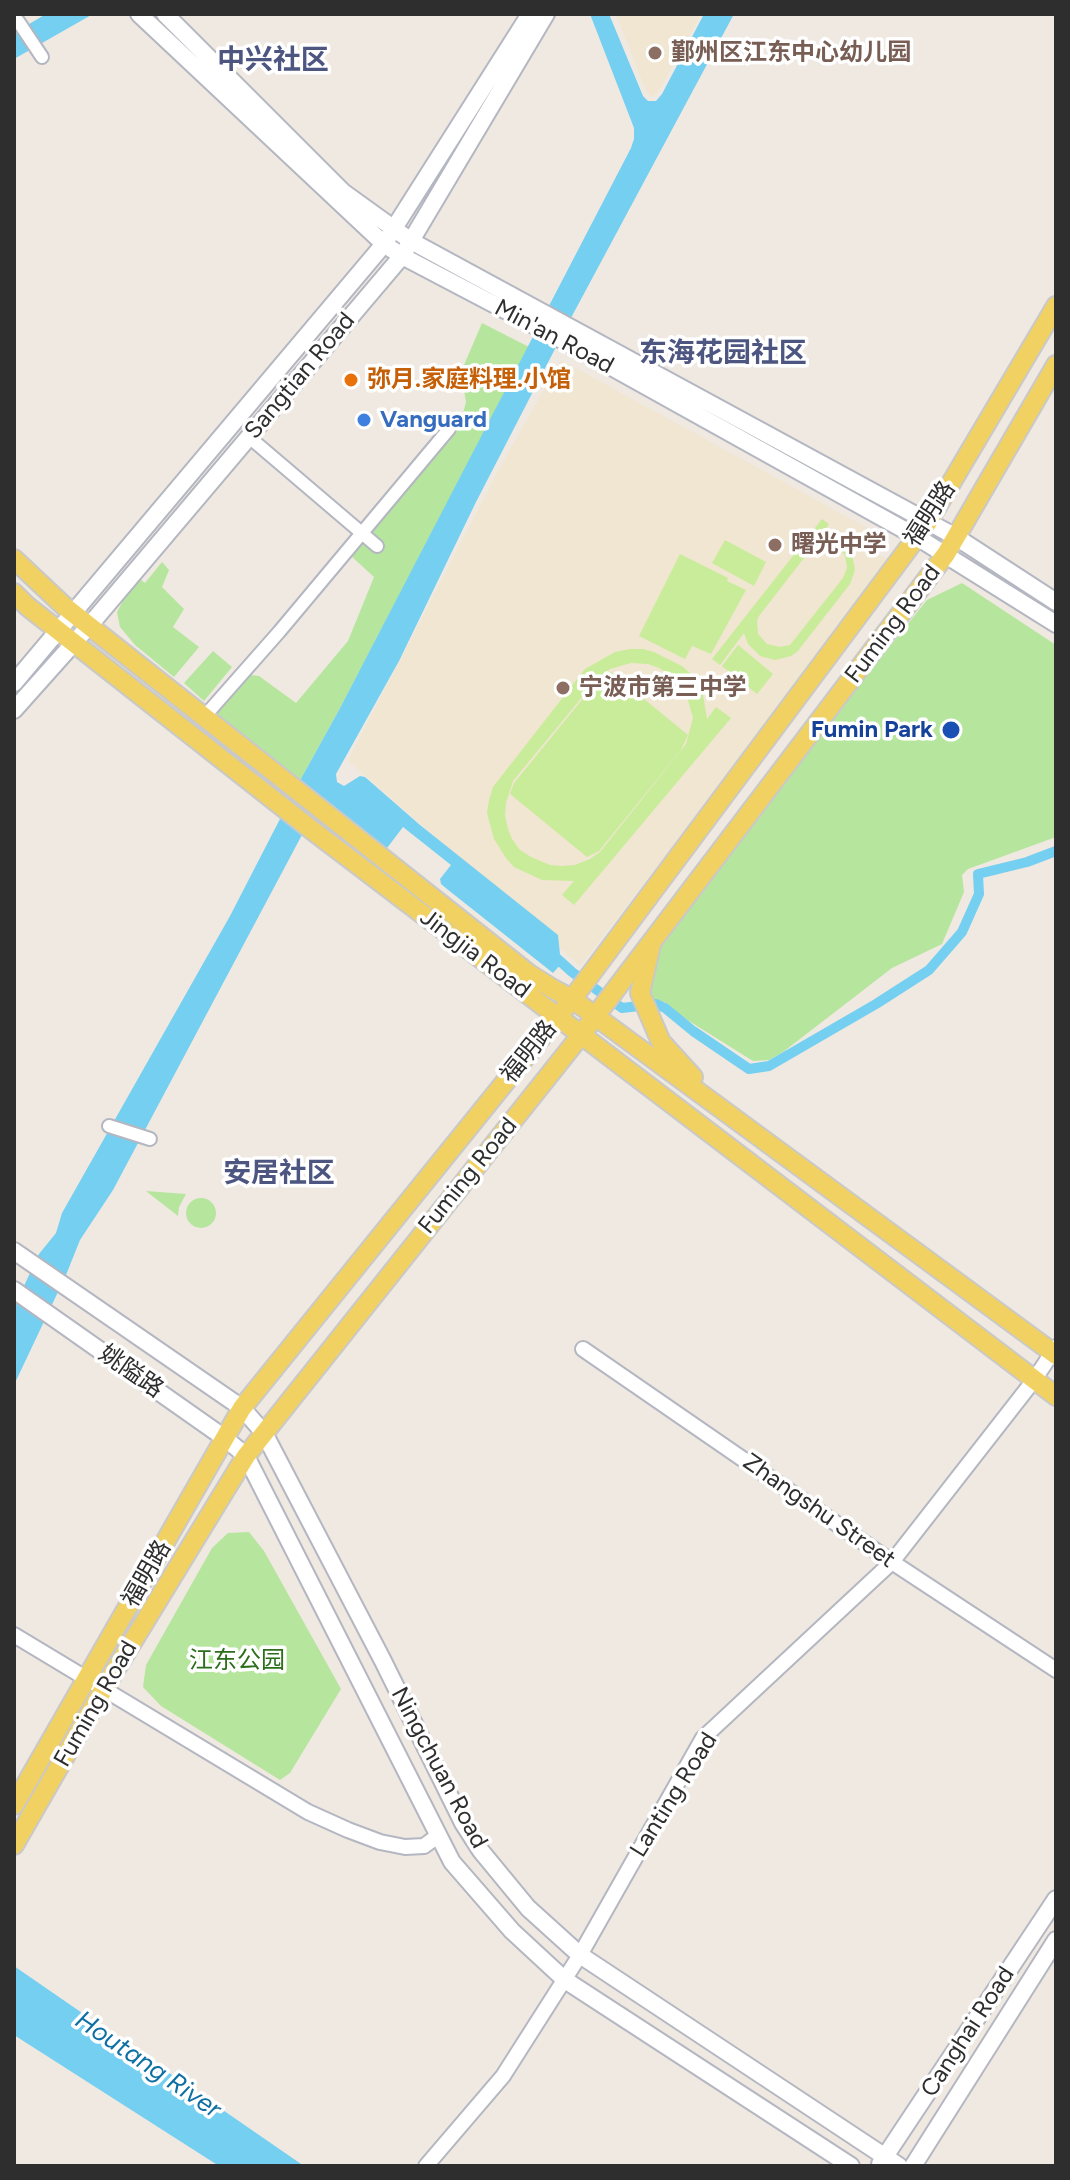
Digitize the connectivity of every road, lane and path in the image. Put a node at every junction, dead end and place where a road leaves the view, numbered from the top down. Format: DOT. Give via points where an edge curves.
graph roads {
  1 [pos="139,14"];
  2 [pos="165,14"];
  3 [pos="530,14"];
  4 [pos="546,14"];
  5 [pos="18,21"];
  6 [pos="42,57"];
  7 [pos="393,228"];
  8 [pos="411,241"];
  9 [pos="384,244"];
  10 [pos="402,256"];
  11 [pos="1056,306"];
  12 [pos="536,318"];
  13 [pos="1056,365"];
  14 [pos="449,429"];
  15 [pos="249,437"];
  16 [pos="922,530"];
  17 [pos="362,533"];
  18 [pos="956,537"];
  19 [pos="377,546"];
  20 [pos="946,554"];
  21 [pos="14,559"];
  22 [pos="14,593"];
  23 [pos="1056,602"];
  24 [pos="73,614"];
  25 [pos="1056,624"];
  26 [pos="89,626"];
  27 [pos="66,636"];
  28 [pos="14,683"];
  29 [pos="14,710"];
  30 [pos="204,717"];
  31 [pos="653,939"];
  32 [pos="573,998"];
  33 [pos="595,1015"];
  34 [pos="558,1017"];
  35 [pos="581,1035"];
  36 [pos="722,1109"];
  37 [pos="109,1126"];
  38 [pos="150,1139"];
  39 [pos="14,1251"];
  40 [pos="17,1292"];
  41 [pos="583,1349"];
  42 [pos="1055,1352"];
  43 [pos="1034,1380"];
  44 [pos="1056,1396"];
  45 [pos="242,1408"];
  46 [pos="264,1433"];
  47 [pos="226,1439"];
  48 [pos="246,1456"];
  49 [pos="892,1562"];
  50 [pos="14,1635"];
  51 [pos="1056,1670"];
  52 [pos="86,1680"];
  53 [pos="103,1690"];
  54 [pos="14,1805"];
  55 [pos="439,1835"];
  56 [pos="14,1845"];
  57 [pos="1056,1899"];
  58 [pos="1056,1940"];
  59 [pos="580,1955"];
  60 [pos="565,1980"];
  61 [pos="888,2163"];
  62 [pos="426,2166"];
  63 [pos="851,2166"];
  64 [pos="913,2166"];
  1 -- 9 [label="main road, Min'an Road"];
  2 -- 7 [label="main road, Min'an Road" via="343,192"];
  3 -- 7 [label="main road, Sangtian Road"];
  4 -- 8 [label="main road, Sangtian Road"];
  5 -- 6 [label="street"];
  7 -- 8 [label="main road, Min'an Road"];
  7 -- 9 [label="main road, Sangtian Road"];
  8 -- 10 [label="main road, Sangtian Road"];
  8 -- 12 [label="main road, Min'an Road"];
  9 -- 10 [label="main road, Min'an Road"];
  9 -- 24 [label="main road, Sangtian Road"];
  10 -- 12 [label="main road, Min'an Road"];
  10 -- 15 [label="main road, Sangtian Road"];
  11 -- 16 [label="main road, 福明路"];
  12 -- 16 [label="main road, Min'an Road"];
  13 -- 18 [label="main road, Fuming Road"];
  14 -- 17 [label="street"];
  15 -- 17 [label="street"];
  15 -- 26 [label="main road, Sangtian Road"];
  16 -- 18 [label="main road, Min'an Road"];
  16 -- 20 [label="main road, Min'an Road"];
  16 -- 32 [label="main road, 福明路"];
  17 -- 19 [label="street"];
  17 -- 30 [label="street"];
  18 -- 20 [label="main road, Fuming Road"];
  18 -- 23 [label="main road, Min'an Road"];
  20 -- 25 [label="main road, Min'an Road"];
  20 -- 31 [label="main road, Fuming Road"];
  21 -- 24 [label="main road, Jingjia Road"];
  22 -- 27 [label="main road, Jingjia Road"];
  24 -- 26 [label="main road, Jingjia Road"];
  24 -- 27 [label="main road, Sangtian Road"];
  26 -- 27 [label="main road, Sangtian Road"];
  26 -- 30 [label="main road, Jingjia Road"];
  27 -- 28 [label="main road, Sangtian Road"];
  27 -- 29 [label="main road, Sangtian Road"];
  27 -- 34 [label="main road, Jingjia Road"];
  30 -- 32 [label="main road, Jingjia Road" via="529,974"];
  31 -- 33 [label="main road, Fuming Road"];
  31 -- 36 [label="main road" via="642,999 661,1042"];
  32 -- 33 [label="main road, Jingjia Road"];
  32 -- 34 [label="main road, 福明路"];
  33 -- 35 [label="main road, Fuming Road"];
  33 -- 36 [label="main road, Jingjia Road"];
  34 -- 35 [label="main road, Jingjia Road"];
  34 -- 45 [label="main road, 福明路"];
  35 -- 43 [label="main road, Jingjia Road"];
  35 -- 46 [label="main road, Fuming Road"];
  36 -- 42 [label="main road, Jingjia Road"];
  37 -- 38 [label="street"];
  39 -- 45 [label="main road, 姚隘路"];
  40 -- 47 [label="main road, 姚隘路"];
  41 -- 49 [label="street, Zhangshu Street"];
  42 -- 43 [label="street, Lanting Road"];
  43 -- 44 [label="main road, Jingjia Road"];
  43 -- 49 [label="street, Lanting Road"];
  45 -- 46 [label="main road, 姚隘路"];
  45 -- 47 [label="main road, 福明路"];
  46 -- 48 [label="main road, Fuming Road"];
  46 -- 59 [label="main road, Ningchuan Road" via="463,1823 528,1908"];
  47 -- 48 [label="main road, 姚隘路"];
  47 -- 52 [label="main road, 福明路"];
  48 -- 53 [label="main road, Fuming Road"];
  48 -- 55 [label="main road, Ningchuan Road"];
  49 -- 51 [label="street, Zhangshu Street"];
  49 -- 59 [label="street, Lanting Road" via="703,1738"];
  50 -- 52 [label="street, Ningchuan Road"];
  52 -- 53 [label="street, Ningchuan Road"];
  52 -- 54 [label="main road, 福明路"];
  53 -- 55 [label="street, Ningchuan Road" via="308,1812 348,1830 405,1847 424,1846"];
  53 -- 56 [label="main road, Fuming Road"];
  55 -- 60 [label="main road, Ningchuan Road" via="452,1862 512,1931"];
  57 -- 61 [label="main road, Canghai Road"];
  58 -- 64 [label="main road, Canghai Road"];
  59 -- 60 [label="street, Lanting Road"];
  59 -- 61 [label="main road, Ningchuan Road"];
  60 -- 62 [label="street, Lanting Road" via="503,2076"];
  60 -- 63 [label="main road, Ningchuan Road"];
}
